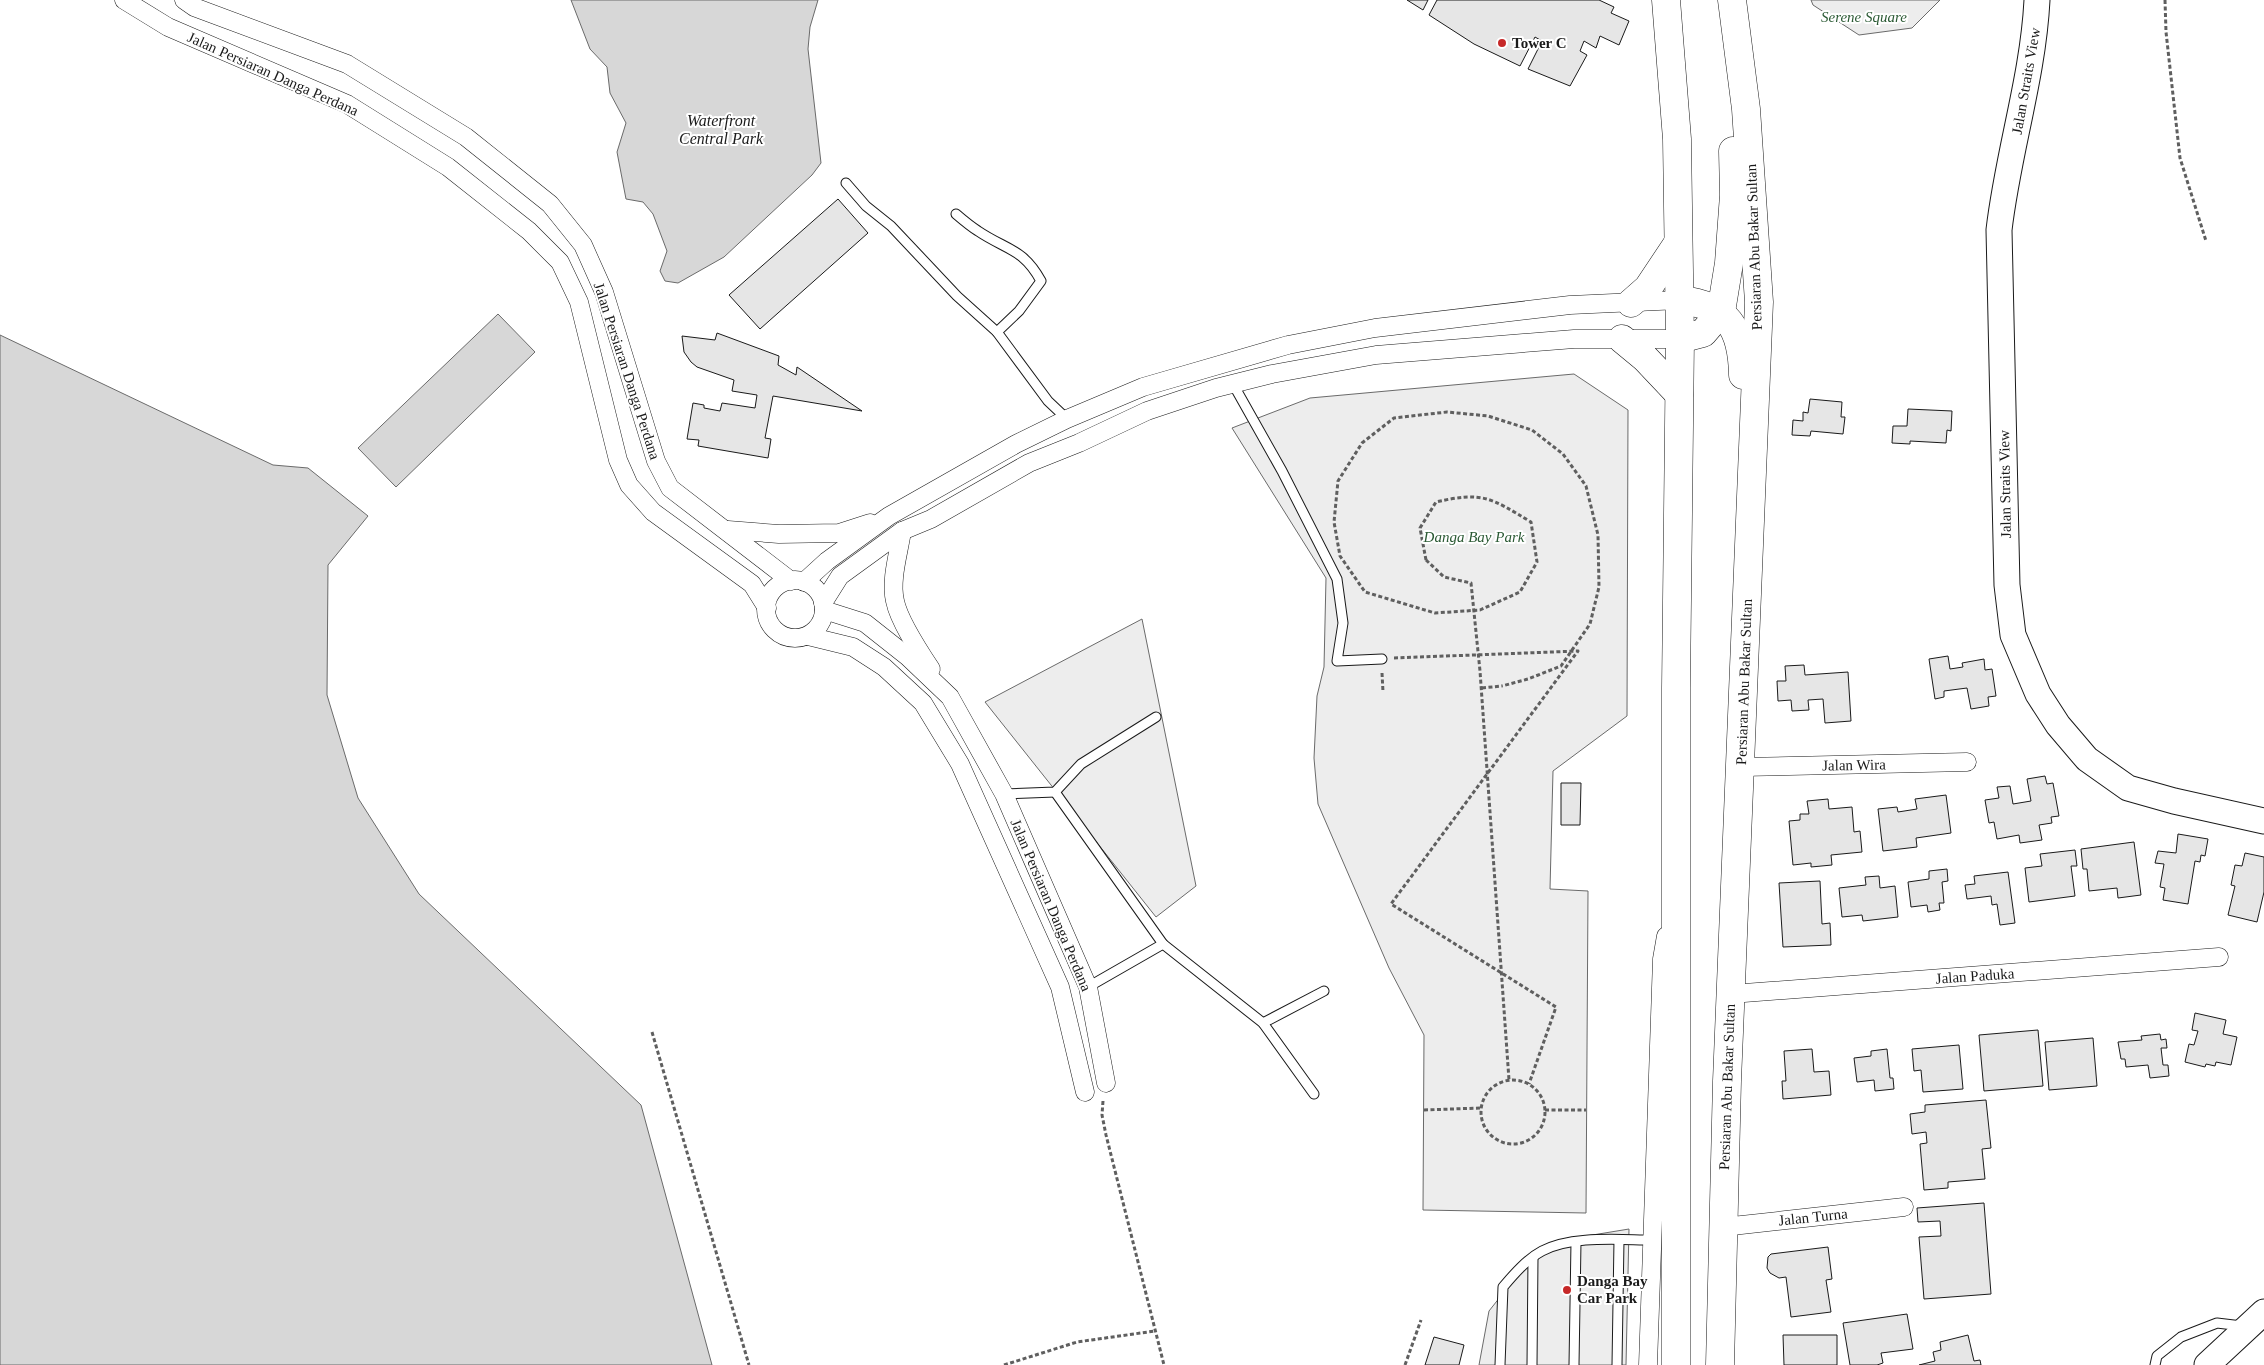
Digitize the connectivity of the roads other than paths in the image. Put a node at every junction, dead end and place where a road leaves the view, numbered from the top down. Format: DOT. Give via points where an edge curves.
graph roads {
  1 [pos="124,0"];
  2 [pos="184,0"];
  3 [pos="1666,0"];
  4 [pos="1732,0"];
  5 [pos="2037,0"];
  6 [pos="1736,30"];
  7 [pos="846,183"];
  8 [pos="956,214"];
  9 [pos="1678,243"];
  10 [pos="1680,300"];
  11 [pos="1631,303"];
  12 [pos="1721,312"];
  13 [pos="996,332"];
  14 [pos="1622,339"];
  15 [pos="1680,339"];
  16 [pos="1233,384"];
  17 [pos="1679,394"];
  18 [pos="1067,419"];
  19 [pos="889,516"];
  20 [pos="727,530"];
  21 [pos="902,532"];
  22 [pos="1749,562"];
  23 [pos="798,581"];
  24 [pos="823,607"];
  25 [pos="766,608"];
  26 [pos="808,636"];
  27 [pos="1382,659"];
  28 [pos="950,698"];
  29 [pos="1156,717"];
  30 [pos="1967,762"];
  31 [pos="1741,768"];
  32 [pos="1055,792"];
  33 [pos="1004,794"];
  34 [pos="2264,820"];
  35 [pos="1676,871"];
  36 [pos="1163,944"];
  37 [pos="2219,957"];
  38 [pos="1088,987"];
  39 [pos="1324,991"];
  40 [pos="1730,994"];
  41 [pos="1263,1023"];
  42 [pos="1106,1083"];
  43 [pos="1084,1092"];
  44 [pos="1314,1094"];
  45 [pos="1904,1207"];
  46 [pos="1723,1227"];
  47 [pos="1619,1240"];
  48 [pos="1654,1240"];
  49 [pos="1576,1242"];
  50 [pos="1533,1258"];
  51 [pos="2256,1319"];
  52 [pos="1500,1365"];
  53 [pos="1532,1365"];
  54 [pos="1574,1365"];
  55 [pos="1617,1365"];
  56 [pos="1648,1365"];
  57 [pos="1676,1365"];
  58 [pos="1720,1365"];
  59 [pos="2155,1365"];
  60 [pos="2207,1365"];
  1 -- 25 [label="street, Jalan Persiaran Danga Perdana" via="168,27 347,104 448,167 529,231 560,262 579,302 618,460 630,485 653,512 752,584"];
  2 -- 20 [label="street, Jalan Persiaran Danga Perdana" via="194,7 346,64 466,138 550,204 583,245 604,292 656,461 666,482 693,508"];
  3 -- 9 [label="highway" via="1677,138"];
  4 -- 6 [label="highway, Persiaran Abu Bakar Sultan"];
  5 -- 34 [label="street, Jalan Straits View" via="2027,80 2004,188 1999,230 2007,585 2014,635 2038,694 2058,725 2088,759 2128,788"];
  6 -- 12 [label="highway" via="1732,126 1734,195 1729,263"];
  6 -- 22 [label="highway, Persiaran Abu Bakar Sultan" via="1746,109 1759,302"];
  7 -- 13 [label="lane"];
  8 -- 13 [label="lane" via="979,232 1015,250 1033,266 1041,281 1019,311"];
  9 -- 10 [label="highway"];
  9 -- 11 [label="highway" via="1648,288"];
  10 -- 11 [label="street"];
  10 -- 12 [label="highway" via="1701,302"];
  10 -- 15 [label="highway"];
  11 -- 18 [label="street" via="1570,305 1375,328 1288,345 1143,387"];
  12 -- 15 [label="highway" via="1703,333"];
  12 -- 22 [label="highway" via="1738,334 1743,363"];
  13 -- 18 [label="lane" via="1048,401"];
  14 -- 15 [label="street"];
  14 -- 16 [label="street" via="1574,339 1376,355"];
  14 -- 17 [label="highway"];
  15 -- 17 [label="highway"];
  16 -- 21 [label="street" via="1147,411 1030,463"];
  16 -- 27 [label="lane" via="1301,506 1336,579 1343,623 1337,661"];
  17 -- 35 [label="highway"];
  18 -- 19 [label="street"];
  19 -- 20 [label="street" via="840,534"];
  19 -- 23 [label="street"];
  20 -- 23 [label="street, Jalan Persiaran Danga Perdana"];
  21 -- 24 [label="street" via="840,576"];
  21 -- 28 [label="street" via="895,600 913,641"];
  22 -- 31 [label="highway, Persiaran Abu Bakar Sultan"];
  23 -- 24 [label="street" via="816,590"];
  23 -- 25 [label="street" via="776,588"];
  24 -- 26 [label="street" via="819,626"];
  24 -- 28 [label="street, Jalan Persiaran Danga Perdana" via="865,623 908,657"];
  25 -- 26 [label="street" via="770,624 782,634 798,638"];
  26 -- 43 [label="street, Jalan Persiaran Danga Perdana" via="853,647 884,667 923,702 956,756 1060,987"];
  28 -- 33 [label="street, Jalan Persiaran Danga Perdana"];
  29 -- 32 [label="lane" via="1081,764"];
  30 -- 31 [label="street, Jalan Wira"];
  31 -- 40 [label="highway, Persiaran Abu Bakar Sultan"];
  32 -- 33 [label="lane"];
  32 -- 36 [label="lane"];
  33 -- 38 [label="street, Jalan Persiaran Danga Perdana"];
  35 -- 48 [label="street" via="1662,959"];
  35 -- 57 [label="highway"];
  36 -- 38 [label="lane"];
  36 -- 41 [label="lane"];
  37 -- 40 [label="street, Jalan Paduka"];
  38 -- 42 [label="street, Jalan Persiaran Danga Perdana"];
  39 -- 41 [label="lane"];
  40 -- 46 [label="highway, Persiaran Abu Bakar Sultan"];
  41 -- 44 [label="lane"];
  45 -- 46 [label="street, Jalan Turna"];
  46 -- 58 [label="highway, Persiaran Abu Bakar Sultan"];
  47 -- 48 [label="lane"];
  47 -- 49 [label="lane"];
  47 -- 55 [label="lane"];
  48 -- 56 [label="street"];
  49 -- 50 [label="lane" via="1542,1251"];
  49 -- 54 [label="lane"];
  50 -- 52 [label="lane" via="1503,1287"];
  50 -- 53 [label="lane"];
  51 -- 59 [label="lane" via="2217,1323 2181,1337 2156,1356"];
  51 -- 60 [label="street"];
}
